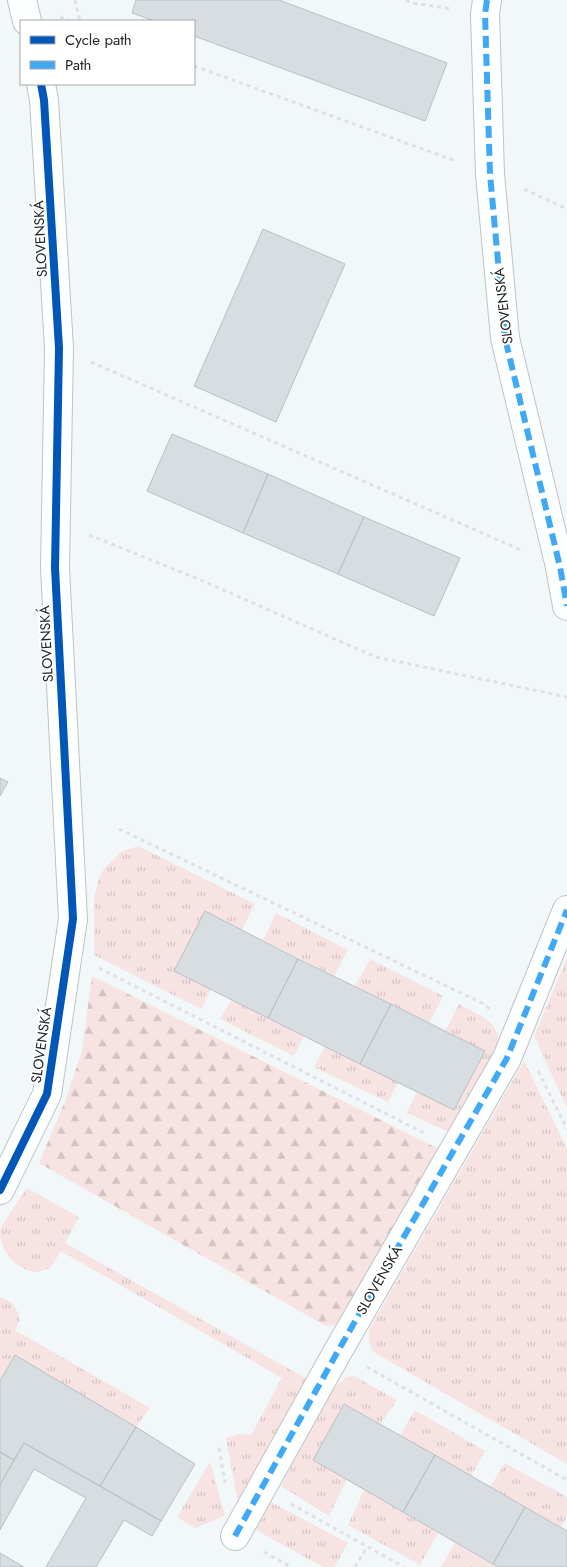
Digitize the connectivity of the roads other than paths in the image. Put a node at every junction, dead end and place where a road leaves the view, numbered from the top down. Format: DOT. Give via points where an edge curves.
graph roads {
  1 [pos="22,0"];
  2 [pos="486,7"];
  3 [pos="27,20"];
  4 [pos="41,85"];
  5 [pos="567,606"];
  6 [pos="567,910"];
  7 [pos="0,1190"];
  8 [pos="235,1536"];
  1 -- 3 [label="street"];
  2 -- 5 [label="street, SLOVENSKÁ" via="490,174 505,338"];
  4 -- 7 [label="street, SLOVENSKÁ" via="59,348 55,568 72,918 47,1094"];
  6 -- 8 [label="street, SLOVENSKÁ" via="508,1058 338,1350"];
}
